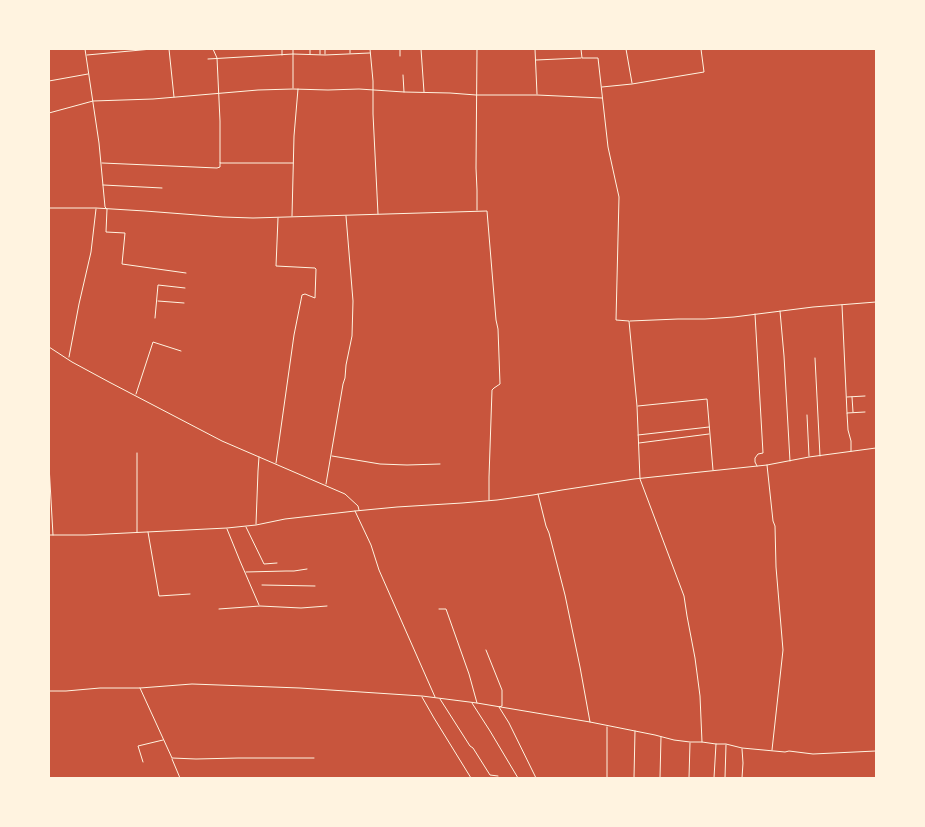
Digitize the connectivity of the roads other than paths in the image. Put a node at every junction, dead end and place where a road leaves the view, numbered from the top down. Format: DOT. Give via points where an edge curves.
graph roads {
  1 [pos="85,49"];
  2 [pos="152,49"];
  3 [pos="169,49"];
  4 [pos="213,49"];
  5 [pos="282,49"];
  6 [pos="293,49"];
  7 [pos="310,49"];
  8 [pos="320,49"];
  9 [pos="325,49"];
  10 [pos="350,49"];
  11 [pos="370,49"];
  12 [pos="400,49"];
  13 [pos="421,49"];
  14 [pos="477,49"];
  15 [pos="535,49"];
  16 [pos="582,49"];
  17 [pos="626,49"];
  18 [pos="701,49"];
  19 [pos="370,52"];
  20 [pos="350,53"];
  21 [pos="294,54"];
  22 [pos="310,54"];
  23 [pos="325,54"];
  24 [pos="282,55"];
  25 [pos="320,55"];
  26 [pos="86,56"];
  27 [pos="400,56"];
  28 [pos="217,58"];
  29 [pos="582,58"];
  30 [pos="208,59"];
  31 [pos="536,60"];
  32 [pos="88,74"];
  33 [pos="403,75"];
  34 [pos="49,81"];
  35 [pos="632,84"];
  36 [pos="601,87"];
  37 [pos="293,89"];
  38 [pos="298,89"];
  39 [pos="374,90"];
  40 [pos="218,92"];
  41 [pos="404,92"];
  42 [pos="424,92"];
  43 [pos="537,94"];
  44 [pos="476,95"];
  45 [pos="174,97"];
  46 [pos="602,98"];
  47 [pos="93,101"];
  48 [pos="49,113"];
  49 [pos="220,162"];
  50 [pos="101,163"];
  51 [pos="293,163"];
  52 [pos="103,185"];
  53 [pos="162,188"];
  54 [pos="49,208"];
  55 [pos="96,208"];
  56 [pos="107,209"];
  57 [pos="477,210"];
  58 [pos="378,214"];
  59 [pos="346,215"];
  60 [pos="292,216"];
  61 [pos="278,217"];
  62 [pos="186,272"];
  63 [pos="185,288"];
  64 [pos="157,300"];
  65 [pos="876,302"];
  66 [pos="184,303"];
  67 [pos="842,304"];
  68 [pos="780,310"];
  69 [pos="755,314"];
  70 [pos="155,318"];
  71 [pos="629,321"];
  72 [pos="49,347"];
  73 [pos="181,351"];
  74 [pos="68,358"];
  75 [pos="815,358"];
  76 [pos="136,395"];
  77 [pos="852,396"];
  78 [pos="865,396"];
  79 [pos="846,397"];
  80 [pos="637,406"];
  81 [pos="853,412"];
  82 [pos="865,412"];
  83 [pos="847,413"];
  84 [pos="807,415"];
  85 [pos="709,427"];
  86 [pos="710,434"];
  87 [pos="638,435"];
  88 [pos="638,443"];
  89 [pos="876,448"];
  90 [pos="851,451"];
  91 [pos="137,453"];
  92 [pos="331,455"];
  93 [pos="820,456"];
  94 [pos="259,457"];
  95 [pos="809,457"];
  96 [pos="790,461"];
  97 [pos="276,464"];
  98 [pos="440,464"];
  99 [pos="49,465"];
  100 [pos="767,465"];
  101 [pos="757,466"];
  102 [pos="713,470"];
  103 [pos="640,479"];
  104 [pos="326,485"];
  105 [pos="538,494"];
  106 [pos="489,500"];
  107 [pos="359,510"];
  108 [pos="355,511"];
  109 [pos="256,525"];
  110 [pos="246,526"];
  111 [pos="227,528"];
  112 [pos="148,531"];
  113 [pos="137,532"];
  114 [pos="49,535"];
  115 [pos="54,535"];
  116 [pos="277,563"];
  117 [pos="307,569"];
  118 [pos="245,572"];
  119 [pos="262,585"];
  120 [pos="315,586"];
  121 [pos="190,594"];
  122 [pos="260,606"];
  123 [pos="327,606"];
  124 [pos="219,609"];
  125 [pos="439,609"];
  126 [pos="486,650"];
  127 [pos="140,688"];
  128 [pos="49,691"];
  129 [pos="422,696"];
  130 [pos="436,697"];
  131 [pos="440,698"];
  132 [pos="471,703"];
  133 [pos="477,703"];
  134 [pos="499,707"];
  135 [pos="590,722"];
  136 [pos="607,726"];
  137 [pos="635,731"];
  138 [pos="661,736"];
  139 [pos="164,740"];
  140 [pos="690,742"];
  141 [pos="702,742"];
  142 [pos="716,744"];
  143 [pos="726,744"];
  144 [pos="742,748"];
  145 [pos="772,750"];
  146 [pos="876,751"];
  147 [pos="172,758"];
  148 [pos="314,758"];
  149 [pos="143,762"];
  150 [pos="498,776"];
  151 [pos="180,778"];
  152 [pos="471,778"];
  153 [pos="518,778"];
  154 [pos="536,778"];
  155 [pos="608,778"];
  156 [pos="634,778"];
  157 [pos="660,778"];
  158 [pos="689,778"];
  159 [pos="714,778"];
  160 [pos="725,778"];
  161 [pos="742,778"];
  1 -- 26 [label="street"];
  2 -- 26 [label="street"];
  3 -- 45 [label="street"];
  4 -- 28 [label="street"];
  5 -- 24 [label="street"];
  6 -- 21 [label="street"];
  7 -- 22 [label="street"];
  8 -- 25 [label="street"];
  9 -- 23 [label="street"];
  10 -- 20 [label="street"];
  11 -- 19 [label="street"];
  12 -- 27 [label="street"];
  13 -- 42 [label="street"];
  14 -- 44 [label="street"];
  15 -- 31 [label="street"];
  16 -- 29 [label="street"];
  17 -- 35 [label="street"];
  18 -- 35 [label="street" via="704,72"];
  19 -- 20 [label="street"];
  19 -- 39 [label="street"];
  20 -- 23 [label="street"];
  21 -- 22 [label="street"];
  21 -- 24 [label="street"];
  21 -- 37 [label="street"];
  22 -- 25 [label="street"];
  23 -- 25 [label="street"];
  24 -- 28 [label="street"];
  26 -- 32 [label="street"];
  28 -- 30 [label="street"];
  28 -- 40 [label="street"];
  29 -- 31 [label="street"];
  29 -- 36 [label="street" via="598,58"];
  31 -- 43 [label="street"];
  32 -- 34 [label="street"];
  32 -- 47 [label="street"];
  33 -- 41 [label="street"];
  35 -- 36 [label="street"];
  36 -- 46 [label="street"];
  37 -- 38 [label="street"];
  37 -- 40 [label="street"];
  38 -- 39 [label="street"];
  38 -- 51 [label="street"];
  39 -- 41 [label="street"];
  39 -- 58 [label="street"];
  40 -- 45 [label="street"];
  40 -- 49 [label="street"];
  41 -- 42 [label="street"];
  42 -- 44 [label="street"];
  43 -- 44 [label="street"];
  43 -- 46 [label="street"];
  44 -- 57 [label="street"];
  45 -- 47 [label="street"];
  46 -- 71 [label="street" via="608,147 619,197 616,320"];
  47 -- 48 [label="street"];
  47 -- 50 [label="street"];
  49 -- 50 [label="street" via="220,167 217,168"];
  49 -- 51 [label="street"];
  50 -- 52 [label="street"];
  51 -- 60 [label="street"];
  52 -- 53 [label="street"];
  52 -- 56 [label="street"];
  54 -- 55 [label="street"];
  55 -- 56 [label="street"];
  55 -- 74 [label="street" via="91,252"];
  56 -- 61 [label="street" via="223,217"];
  56 -- 62 [label="street" via="106,232 125,233 122,264"];
  57 -- 58 [label="street"];
  57 -- 106 [label="street" via="487,211 500,371 500,384 492,390"];
  58 -- 59 [label="street"];
  59 -- 60 [label="street"];
  59 -- 92 [label="street" via="353,300 352,336"];
  60 -- 61 [label="street"];
  61 -- 97 [label="street" via="276,266 316,269 315,298 302,295"];
  63 -- 64 [label="street" via="158,285"];
  64 -- 66 [label="street"];
  64 -- 70 [label="street"];
  65 -- 67 [label="street"];
  67 -- 68 [label="street"];
  67 -- 79 [label="street"];
  68 -- 69 [label="street"];
  68 -- 96 [label="street"];
  69 -- 71 [label="street" via="705,319"];
  69 -- 101 [label="street" via="763,453 755,458"];
  71 -- 80 [label="street"];
  72 -- 74 [label="street"];
  73 -- 76 [label="street" via="153,342"];
  74 -- 76 [label="street"];
  75 -- 93 [label="street"];
  76 -- 94 [label="street" via="222,441"];
  77 -- 78 [label="street"];
  77 -- 79 [label="street"];
  77 -- 81 [label="street"];
  79 -- 83 [label="street"];
  80 -- 85 [label="street" via="707,399"];
  80 -- 87 [label="street"];
  81 -- 82 [label="street"];
  81 -- 83 [label="street"];
  83 -- 90 [label="street"];
  84 -- 95 [label="street"];
  85 -- 86 [label="street"];
  85 -- 87 [label="street"];
  86 -- 88 [label="street"];
  86 -- 102 [label="street"];
  87 -- 88 [label="street"];
  88 -- 103 [label="street"];
  89 -- 90 [label="street"];
  90 -- 93 [label="street"];
  91 -- 113 [label="street"];
  92 -- 98 [label="street" via="380,464"];
  92 -- 104 [label="street"];
  93 -- 95 [label="street"];
  94 -- 97 [label="street"];
  94 -- 109 [label="street"];
  95 -- 96 [label="street"];
  96 -- 100 [label="street"];
  97 -- 104 [label="street"];
  99 -- 115 [label="street"];
  100 -- 101 [label="street"];
  100 -- 145 [label="street" via="775,526 782,650"];
  101 -- 102 [label="street"];
  102 -- 103 [label="street"];
  103 -- 105 [label="street"];
  103 -- 141 [label="street" via="684,596 700,696"];
  104 -- 107 [label="street" via="345,494"];
  105 -- 106 [label="street"];
  105 -- 135 [label="street" via="565,595"];
  106 -- 107 [label="street"];
  107 -- 108 [label="street"];
  108 -- 109 [label="street"];
  108 -- 130 [label="street"];
  109 -- 110 [label="street"];
  110 -- 111 [label="street"];
  110 -- 116 [label="street" via="264,564"];
  111 -- 112 [label="street"];
  111 -- 118 [label="street"];
  112 -- 113 [label="street"];
  112 -- 121 [label="street" via="159,596"];
  113 -- 115 [label="street"];
  114 -- 115 [label="street"];
  117 -- 118 [label="street"];
  118 -- 122 [label="street"];
  119 -- 120 [label="street"];
  122 -- 123 [label="street"];
  122 -- 124 [label="street"];
  125 -- 133 [label="street" via="446,608"];
  126 -- 134 [label="street" via="502,690 502,706"];
  127 -- 128 [label="street"];
  127 -- 129 [label="street" via="192,684"];
  127 -- 139 [label="street"];
  129 -- 130 [label="street"];
  129 -- 152 [label="street"];
  130 -- 131 [label="street"];
  131 -- 132 [label="street"];
  131 -- 150 [label="street" via="490,775"];
  132 -- 133 [label="street"];
  132 -- 153 [label="street"];
  133 -- 134 [label="street"];
  134 -- 135 [label="street"];
  134 -- 154 [label="street"];
  135 -- 136 [label="street"];
  136 -- 137 [label="street"];
  136 -- 155 [label="street"];
  137 -- 138 [label="street"];
  137 -- 156 [label="street"];
  138 -- 140 [label="street"];
  138 -- 157 [label="street"];
  139 -- 147 [label="street"];
  139 -- 149 [label="street" via="138,746"];
  140 -- 141 [label="street"];
  140 -- 158 [label="street"];
  141 -- 142 [label="street"];
  142 -- 143 [label="street"];
  142 -- 159 [label="street"];
  143 -- 144 [label="street"];
  143 -- 160 [label="street"];
  144 -- 145 [label="street"];
  144 -- 161 [label="street"];
  145 -- 146 [label="street" via="813,754"];
  147 -- 148 [label="street"];
  147 -- 151 [label="street"];
}
